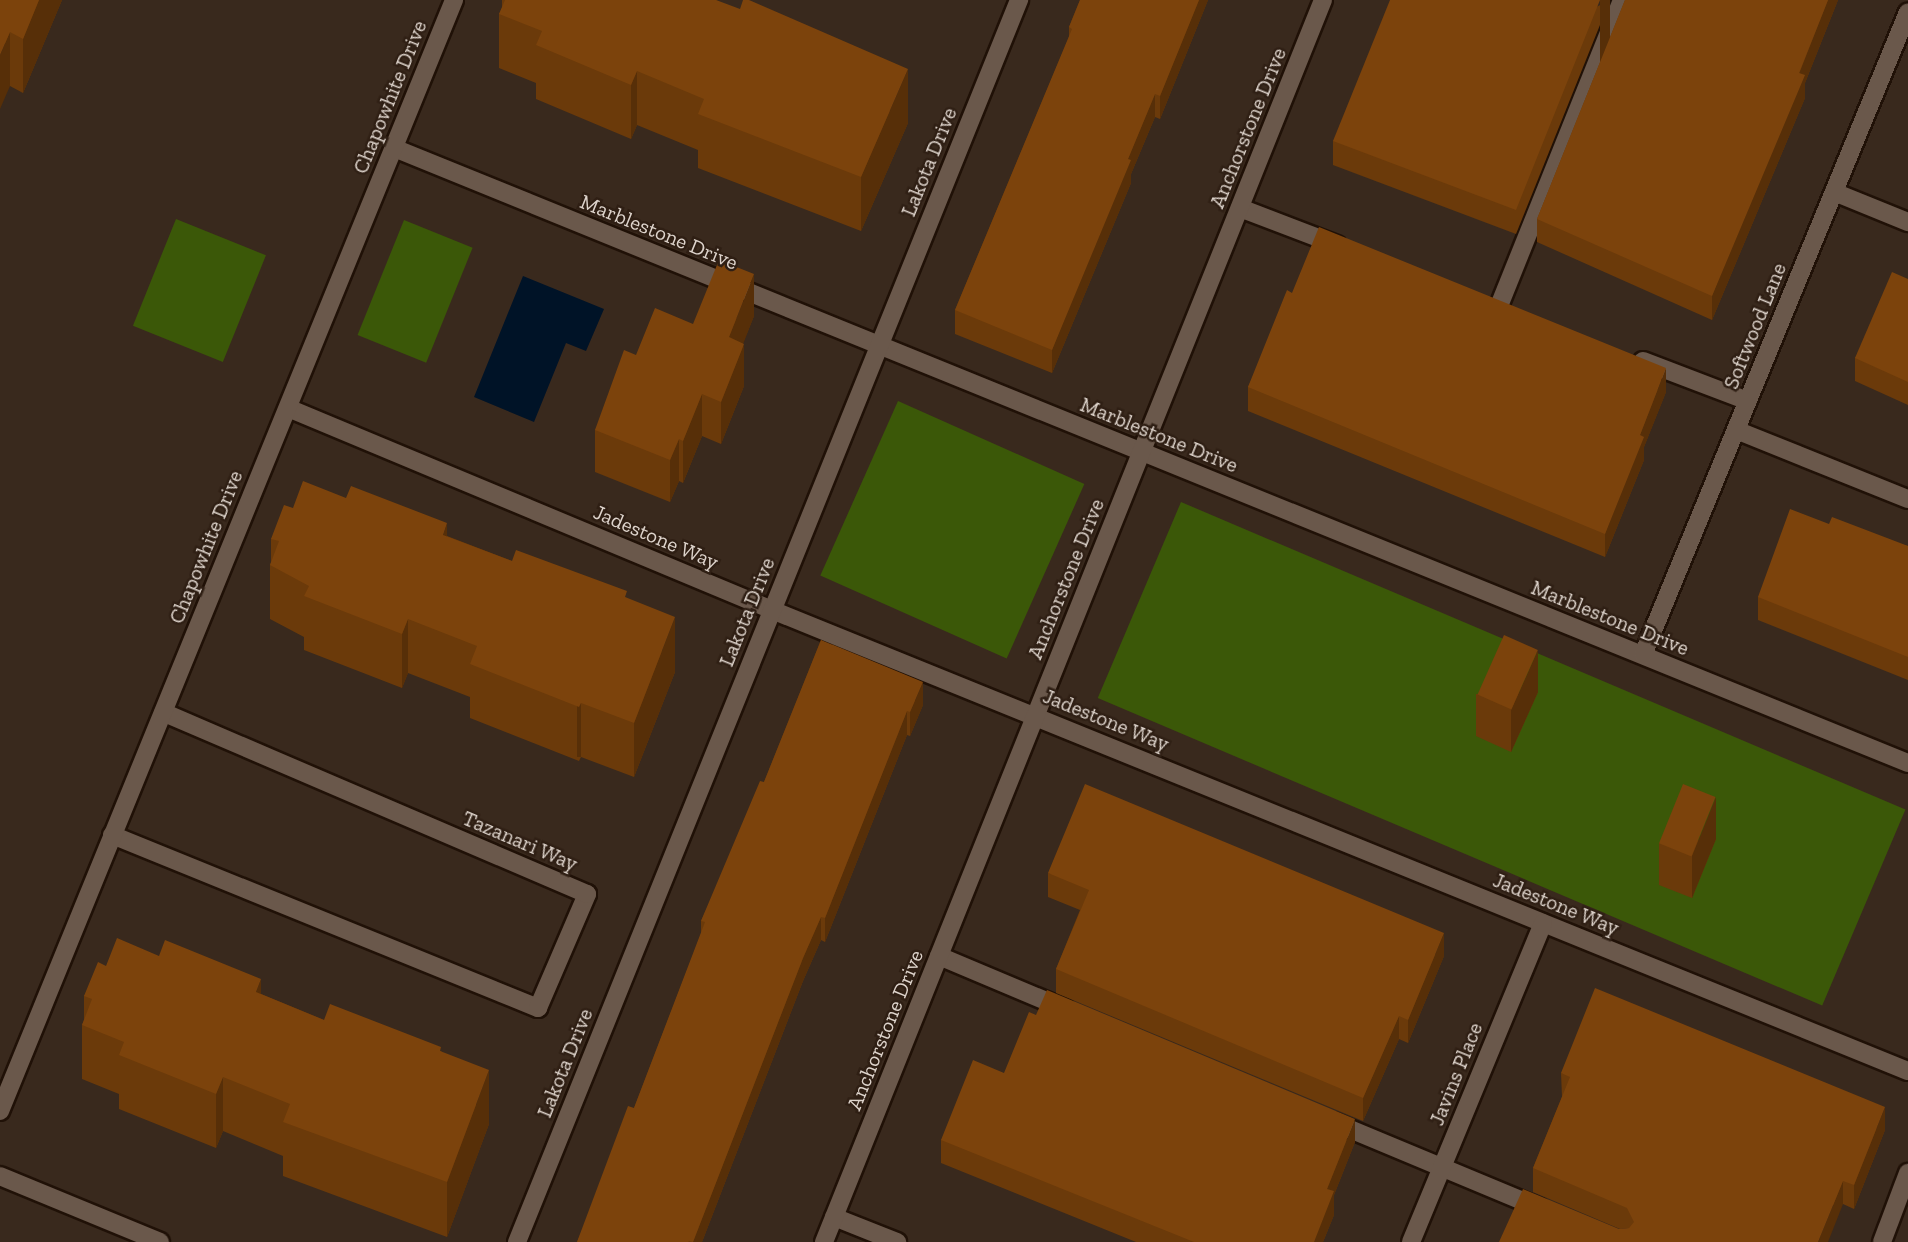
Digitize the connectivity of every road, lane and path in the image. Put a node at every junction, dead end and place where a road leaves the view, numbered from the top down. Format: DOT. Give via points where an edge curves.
graph roads {
  1 [pos="454,0"];
  2 [pos="1019,0"];
  3 [pos="1323,0"];
  4 [pos="1622,0"];
  5 [pos="1908,12"];
  6 [pos="394,148"];
  7 [pos="1834,192"];
  8 [pos="1240,208"];
  9 [pos="1908,222"];
  10 [pos="1359,253"];
  11 [pos="1477,298"];
  12 [pos="1499,306"];
  13 [pos="1521,314"];
  14 [pos="880,345"];
  15 [pos="1629,356"];
  16 [pos="1748,401"];
  17 [pos="288,408"];
  18 [pos="1736,430"];
  19 [pos="1142,452"];
  20 [pos="1908,499"];
  21 [pos="772,610"];
  22 [pos="1643,655"];
  23 [pos="163,712"];
  24 [pos="1035,715"];
  25 [pos="1908,763"];
  26 [pos="112,835"];
  27 [pos="1543,922"];
  28 [pos="939,956"];
  29 [pos="1081,1016"];
  30 [pos="1908,1071"];
  31 [pos="0,1111"];
  32 [pos="1310,1112"];
  33 [pos="1441,1168"];
  34 [pos="1908,1173"];
  35 [pos="0,1176"];
  36 [pos="1559,1216"];
  37 [pos="834,1217"];
  38 [pos="160,1242"];
  39 [pos="517,1242"];
  40 [pos="824,1242"];
  41 [pos="897,1242"];
  42 [pos="1410,1242"];
  43 [pos="1882,1242"];
  1 -- 6 [label="street, Chapowhite Drive"];
  2 -- 14 [label="street, Lakota Drive"];
  3 -- 8 [label="street, Anchorstone Drive"];
  4 -- 12 [label="street"];
  5 -- 7 [label="street, Softwood Lane"];
  6 -- 14 [label="street, Marblestone Drive"];
  6 -- 17 [label="street, Chapowhite Drive"];
  7 -- 9 [label="street"];
  7 -- 16 [label="street, Softwood Lane"];
  8 -- 10 [label="street"];
  8 -- 19 [label="street, Anchorstone Drive"];
  11 -- 12 [label="street"];
  12 -- 13 [label="street"];
  14 -- 19 [label="street, Marblestone Drive"];
  14 -- 21 [label="street, Lakota Drive"];
  15 -- 16 [label="street"];
  16 -- 18 [label="street, Softwood Lane"];
  17 -- 21 [label="street, Jadestone Way"];
  17 -- 23 [label="street, Chapowhite Drive"];
  18 -- 20 [label="street"];
  18 -- 22 [label="street, Softwood Lane"];
  19 -- 22 [label="street, Marblestone Drive"];
  19 -- 24 [label="street, Anchorstone Drive"];
  21 -- 24 [label="street, Jadestone Way"];
  21 -- 39 [label="street, Lakota Drive"];
  22 -- 25 [label="street, Marblestone Drive"];
  23 -- 26 [label="street, Chapowhite Drive"];
  23 -- 26 [label="street, Tazanari Way" via="587,894 538,1008"];
  24 -- 27 [label="street, Jadestone Way"];
  24 -- 28 [label="street, Anchorstone Drive"];
  26 -- 31 [label="street, Chapowhite Drive"];
  27 -- 30 [label="street, Jadestone Way"];
  27 -- 33 [label="street, Javins Place"];
  28 -- 29 [label="street"];
  28 -- 37 [label="street, Anchorstone Drive"];
  32 -- 33 [label="street"];
  33 -- 36 [label="street"];
  33 -- 42 [label="street, Javins Place"];
  34 -- 43 [label="street"];
  35 -- 38 [label="street"];
  37 -- 40 [label="street, Anchorstone Drive"];
  37 -- 41 [label="street"];
}
